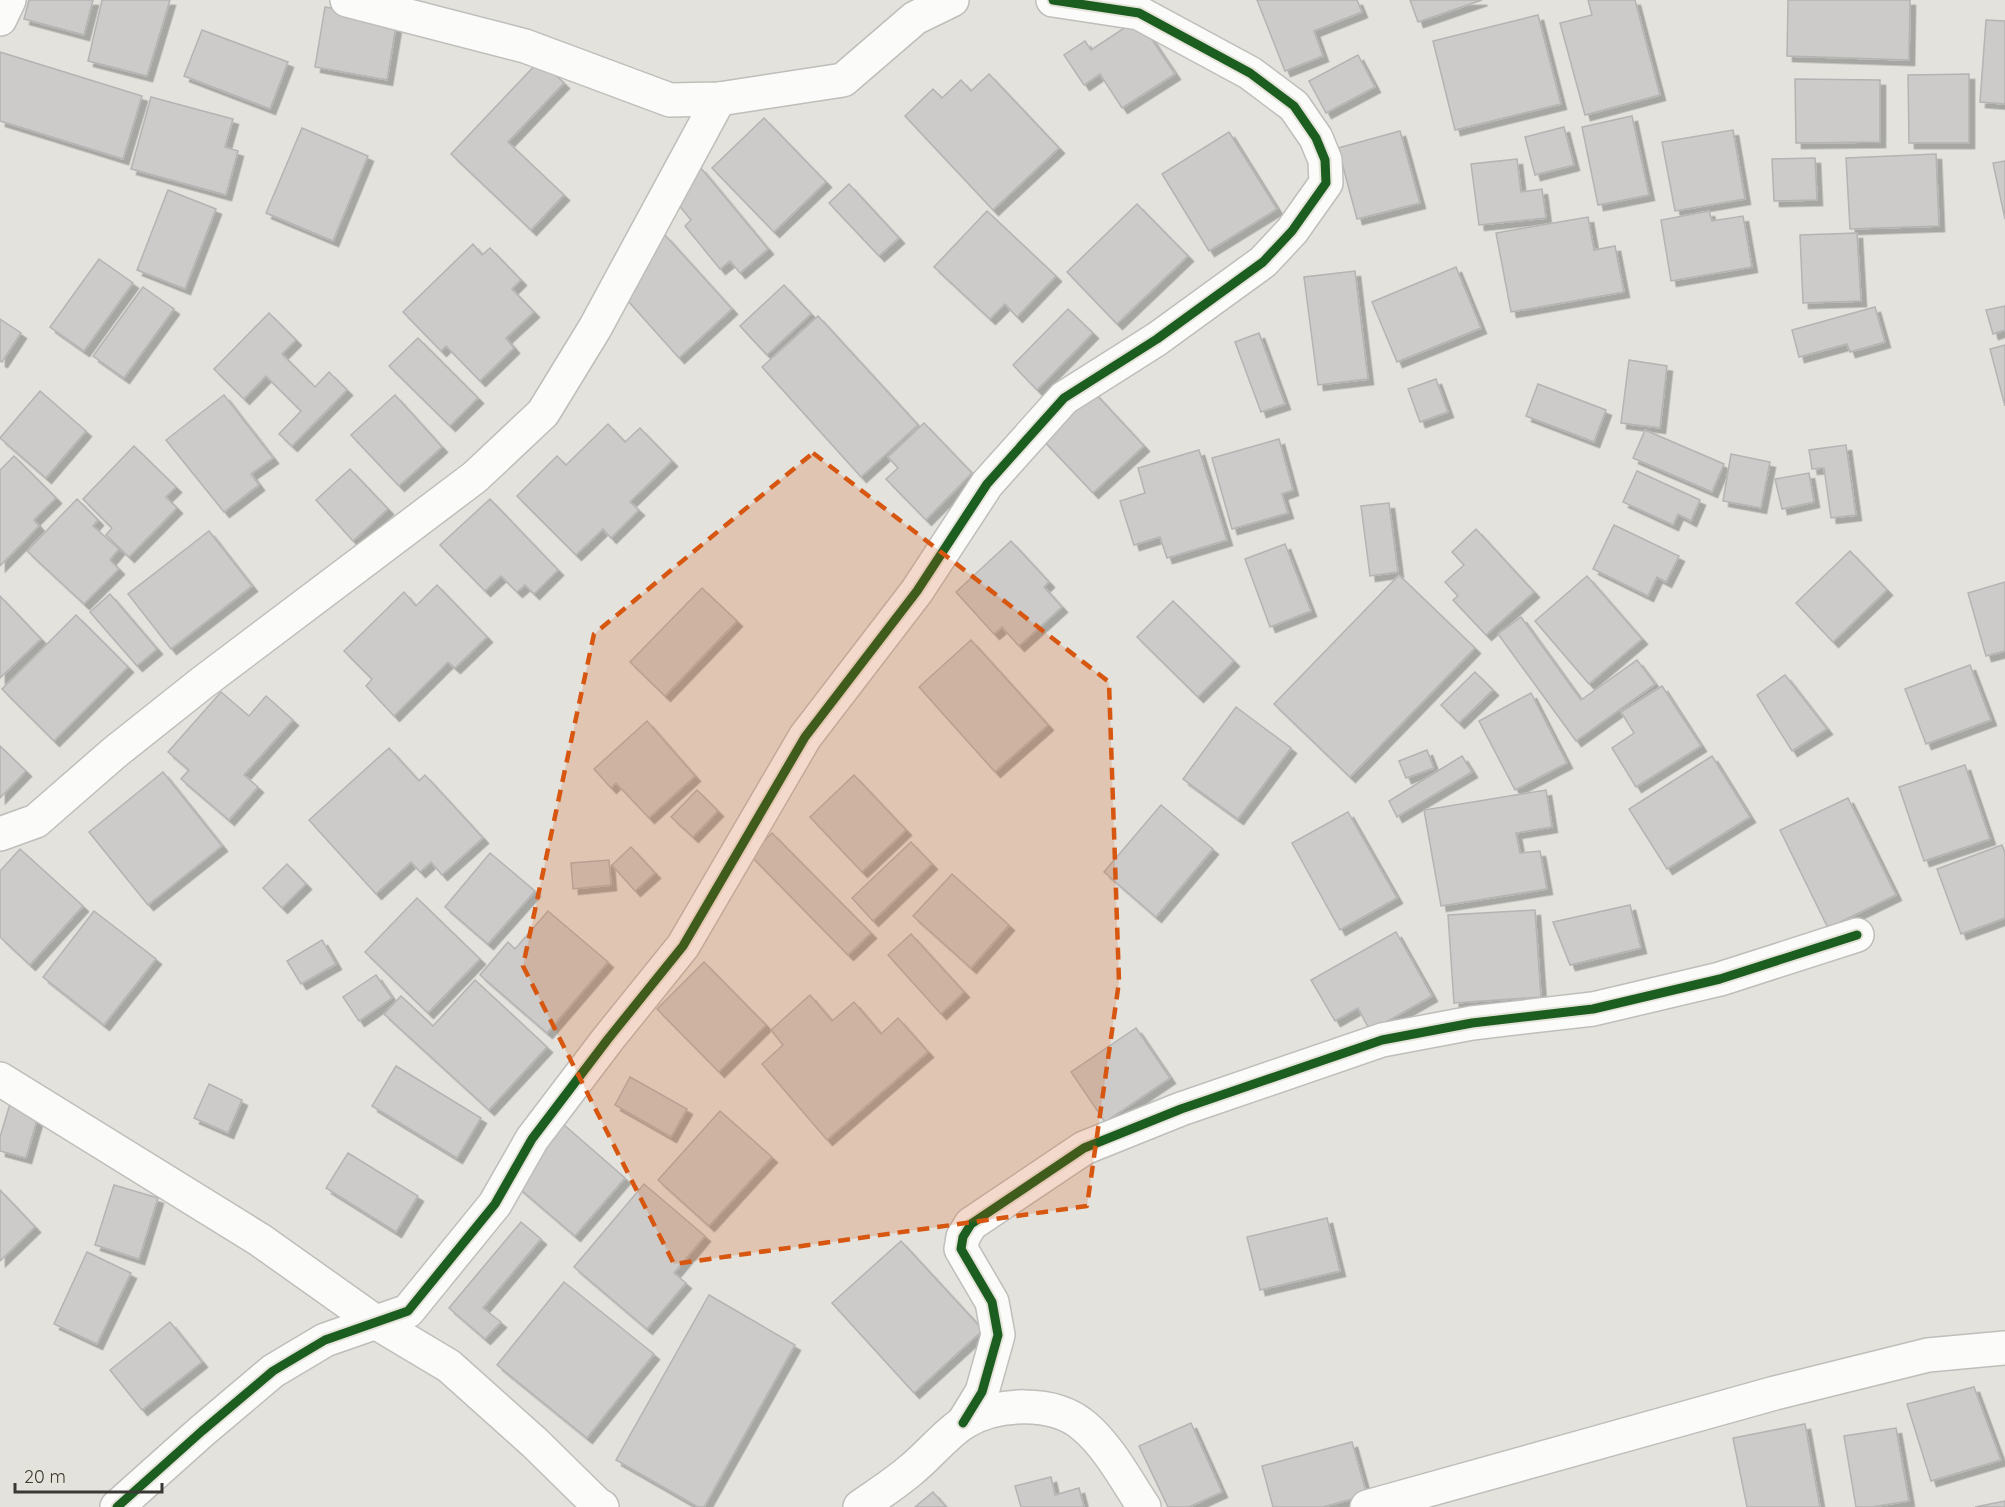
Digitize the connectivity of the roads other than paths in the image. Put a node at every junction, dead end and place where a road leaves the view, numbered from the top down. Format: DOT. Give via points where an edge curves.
graph roads {
  1 [pos="9,0"];
  2 [pos="347,0"];
  3 [pos="952,0"];
  4 [pos="1053,0"];
  5 [pos="1138,7"];
  6 [pos="0,20"];
  7 [pos="719,99"];
  8 [pos="0,834"];
  9 [pos="1857,935"];
  10 [pos="0,1079"];
  11 [pos="377,1323"];
  12 [pos="2005,1348"];
  13 [pos="963,1423"];
  14 [pos="117,1507"];
  15 [pos="602,1507"];
  16 [pos="860,1507"];
  17 [pos="1144,1507"];
  18 [pos="1367,1507"];
  1 -- 6 [label="street"];
  2 -- 7 [label="street" via="525,46 670,100"];
  3 -- 7 [label="street" via="915,18 843,80"];
  4 -- 5 [label="street"];
  5 -- 11 [label="street" via="1250,73 1294,106 1316,138 1325,160 1326,183 1292,231 1263,262 1157,339 1064,398 987,484 917,591 805,737 683,946 532,1139 495,1204 408,1311"];
  7 -- 8 [label="street" via="595,328 543,413 475,477 193,690 36,821"];
  9 -- 13 [label="street" via="1720,979 1593,1009 1472,1023 1382,1040 1181,1109 1084,1148 971,1224 963,1238 961,1249 992,1302 998,1335 982,1392"];
  10 -- 11 [label="street" via="260,1240"];
  11 -- 14 [label="street" via="325,1340 273,1371"];
  11 -- 15 [label="street" via="449,1366"];
  12 -- 18 [label="street" via="1928,1355 1873,1368"];
  13 -- 16 [label="street" via="910,1471"];
  13 -- 17 [label="street" via="1014,1406 1056,1410 1084,1425 1104,1447"];
}
